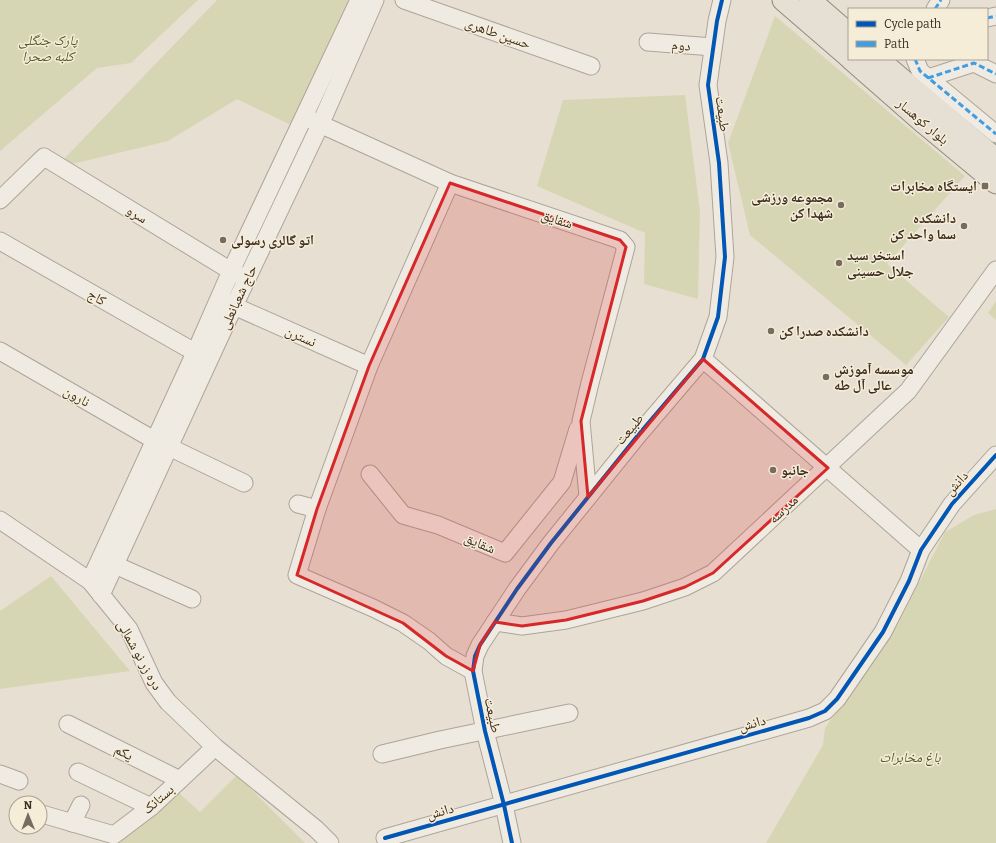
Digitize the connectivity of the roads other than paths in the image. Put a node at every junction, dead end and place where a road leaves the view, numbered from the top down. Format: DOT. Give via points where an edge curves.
graph roads {
  1 [pos="359,0"];
  2 [pos="375,0"];
  3 [pos="404,0"];
  4 [pos="722,0"];
  5 [pos="783,0"];
  6 [pos="810,0"];
  7 [pos="648,42"];
  8 [pos="843,44"];
  9 [pos="713,47"];
  10 [pos="859,60"];
  11 [pos="879,60"];
  12 [pos="915,60"];
  13 [pos="974,61"];
  14 [pos="591,66"];
  15 [pos="996,74"];
  16 [pos="928,78"];
  17 [pos="304,116"];
  18 [pos="320,125"];
  19 [pos="996,134"];
  20 [pos="996,159"];
  21 [pos="450,183"];
  22 [pos="996,183"];
  23 [pos="0,200"];
  24 [pos="0,241"];
  25 [pos="230,270"];
  26 [pos="996,270"];
  27 [pos="247,278"];
  28 [pos="218,299"];
  29 [pos="234,306"];
  30 [pos="0,351"];
  31 [pos="202,356"];
  32 [pos="703,359"];
  33 [pos="369,366"];
  34 [pos="581,421"];
  35 [pos="162,444"];
  36 [pos="996,455"];
  37 [pos="828,468"];
  38 [pos="370,474"];
  39 [pos="244,483"];
  40 [pos="588,497"];
  41 [pos="298,504"];
  42 [pos="317,509"];
  43 [pos="0,520"];
  44 [pos="921,550"];
  45 [pos="115,565"];
  46 [pos="90,581"];
  47 [pos="101,595"];
  48 [pos="192,599"];
  49 [pos="495,622"];
  50 [pos="473,671"];
  51 [pos="569,713"];
  52 [pos="68,724"];
  53 [pos="485,731"];
  54 [pos="215,747"];
  55 [pos="382,754"];
  56 [pos="78,772"];
  57 [pos="0,774"];
  58 [pos="180,780"];
  59 [pos="20,781"];
  60 [pos="81,804"];
  61 [pos="504,805"];
  62 [pos="151,807"];
  63 [pos="48,816"];
  64 [pos="72,823"];
  65 [pos="386,838"];
  66 [pos="330,843"];
  67 [pos="512,843"];
  1 -- 17 [label="street, حاج شعبانعلی"];
  2 -- 18 [label="street, حاج شعبانعلی"];
  3 -- 14 [label="street, حسین طاهری"];
  4 -- 9 [label="street, طبیعت"];
  5 -- 8 [label="main road, بلوار کوهسار"];
  6 -- 8 [label="main road, بلوار کوهسار"];
  7 -- 9 [label="street, دوم"];
  9 -- 32 [label="street, طبیعت" via="708,85 719,163 725,257 718,317"];
  10 -- 22 [label="main road, بلوار کوهسار" via="925,124"];
  11 -- 20 [label="main road, بلوار کوهسار"];
  12 -- 16 [label="street" via="920,71"];
  13 -- 15 [label="street"];
  13 -- 16 [label="street"];
  16 -- 19 [label="street"];
  17 -- 18 [label="street, شقایق"];
  17 -- 25 [label="street, حاج شعبانعلی"];
  18 -- 21 [label="street, شقایق"];
  18 -- 27 [label="street, حاج شعبانعلی"];
  21 -- 33 [label="street"];
  21 -- 34 [label="street, شقایق" via="620,240 626,247"];
  23 -- 25 [label="street, سرو" via="44,157"];
  24 -- 31 [label="street, کاج"];
  25 -- 27 [label="street, سرو"];
  25 -- 28 [label="street, حاج شعبانعلی"];
  26 -- 37 [label="street, مدرسه" via="908,391"];
  27 -- 29 [label="street, حاج شعبانعلی"];
  28 -- 29 [label="street, نسترن"];
  28 -- 31 [label="street, حاج شعبانعلی"];
  29 -- 31 [label="street, حاج شعبانعلی"];
  29 -- 33 [label="street, نسترن"];
  30 -- 35 [label="street, نارون"];
  31 -- 35 [label="street, حاج شعبانعلی"];
  32 -- 37 [label="street"];
  32 -- 40 [label="street, طبیعت"];
  33 -- 42 [label="street"];
  34 -- 38 [label="street, شقایق" via="562,482 504,553 438,525 403,515"];
  34 -- 40 [label="street, شقایق"];
  35 -- 39 [label="street, نارون"];
  35 -- 45 [label="street, حاج شعبانعلی"];
  35 -- 46 [label="street, حاج شعبانعلی"];
  36 -- 44 [label="street, دانش" via="952,504"];
  37 -- 44 [label="street"];
  37 -- 49 [label="street, مدرسه" via="713,574 685,587 642,601 566,620 522,626"];
  40 -- 49 [label="street, طبیعت" via="551,543"];
  41 -- 42 [label="street"];
  42 -- 50 [label="street" via="297,575 404,623 446,656"];
  43 -- 46 [label="street, دره زر نو شمالی"];
  44 -- 61 [label="street, دانش" via="910,581 882,632 837,699 825,711"];
  45 -- 47 [label="street, حاج شعبانعلی"];
  45 -- 48 [label="street"];
  46 -- 47 [label="street, دره زر نو شمالی"];
  47 -- 54 [label="street, دره زر نو شمالی" via="129,629 154,683 168,702"];
  49 -- 50 [label="street, طبیعت" via="475,656"];
  50 -- 53 [label="street, طبیعت"];
  51 -- 53 [label="street"];
  52 -- 58 [label="street, یکم"];
  53 -- 55 [label="street"];
  53 -- 61 [label="street, طبیعت"];
  54 -- 58 [label="street, بستانک"];
  54 -- 66 [label="street, دره زر نو شمالی"];
  56 -- 62 [label="street"];
  57 -- 59 [label="street"];
  58 -- 62 [label="street, بستانک"];
  60 -- 64 [label="street"];
  61 -- 65 [label="street, دانش"];
  61 -- 67 [label="street, طبیعت"];
  62 -- 64 [label="street, بستانک" via="114,835"];
  63 -- 64 [label="street"];
}
